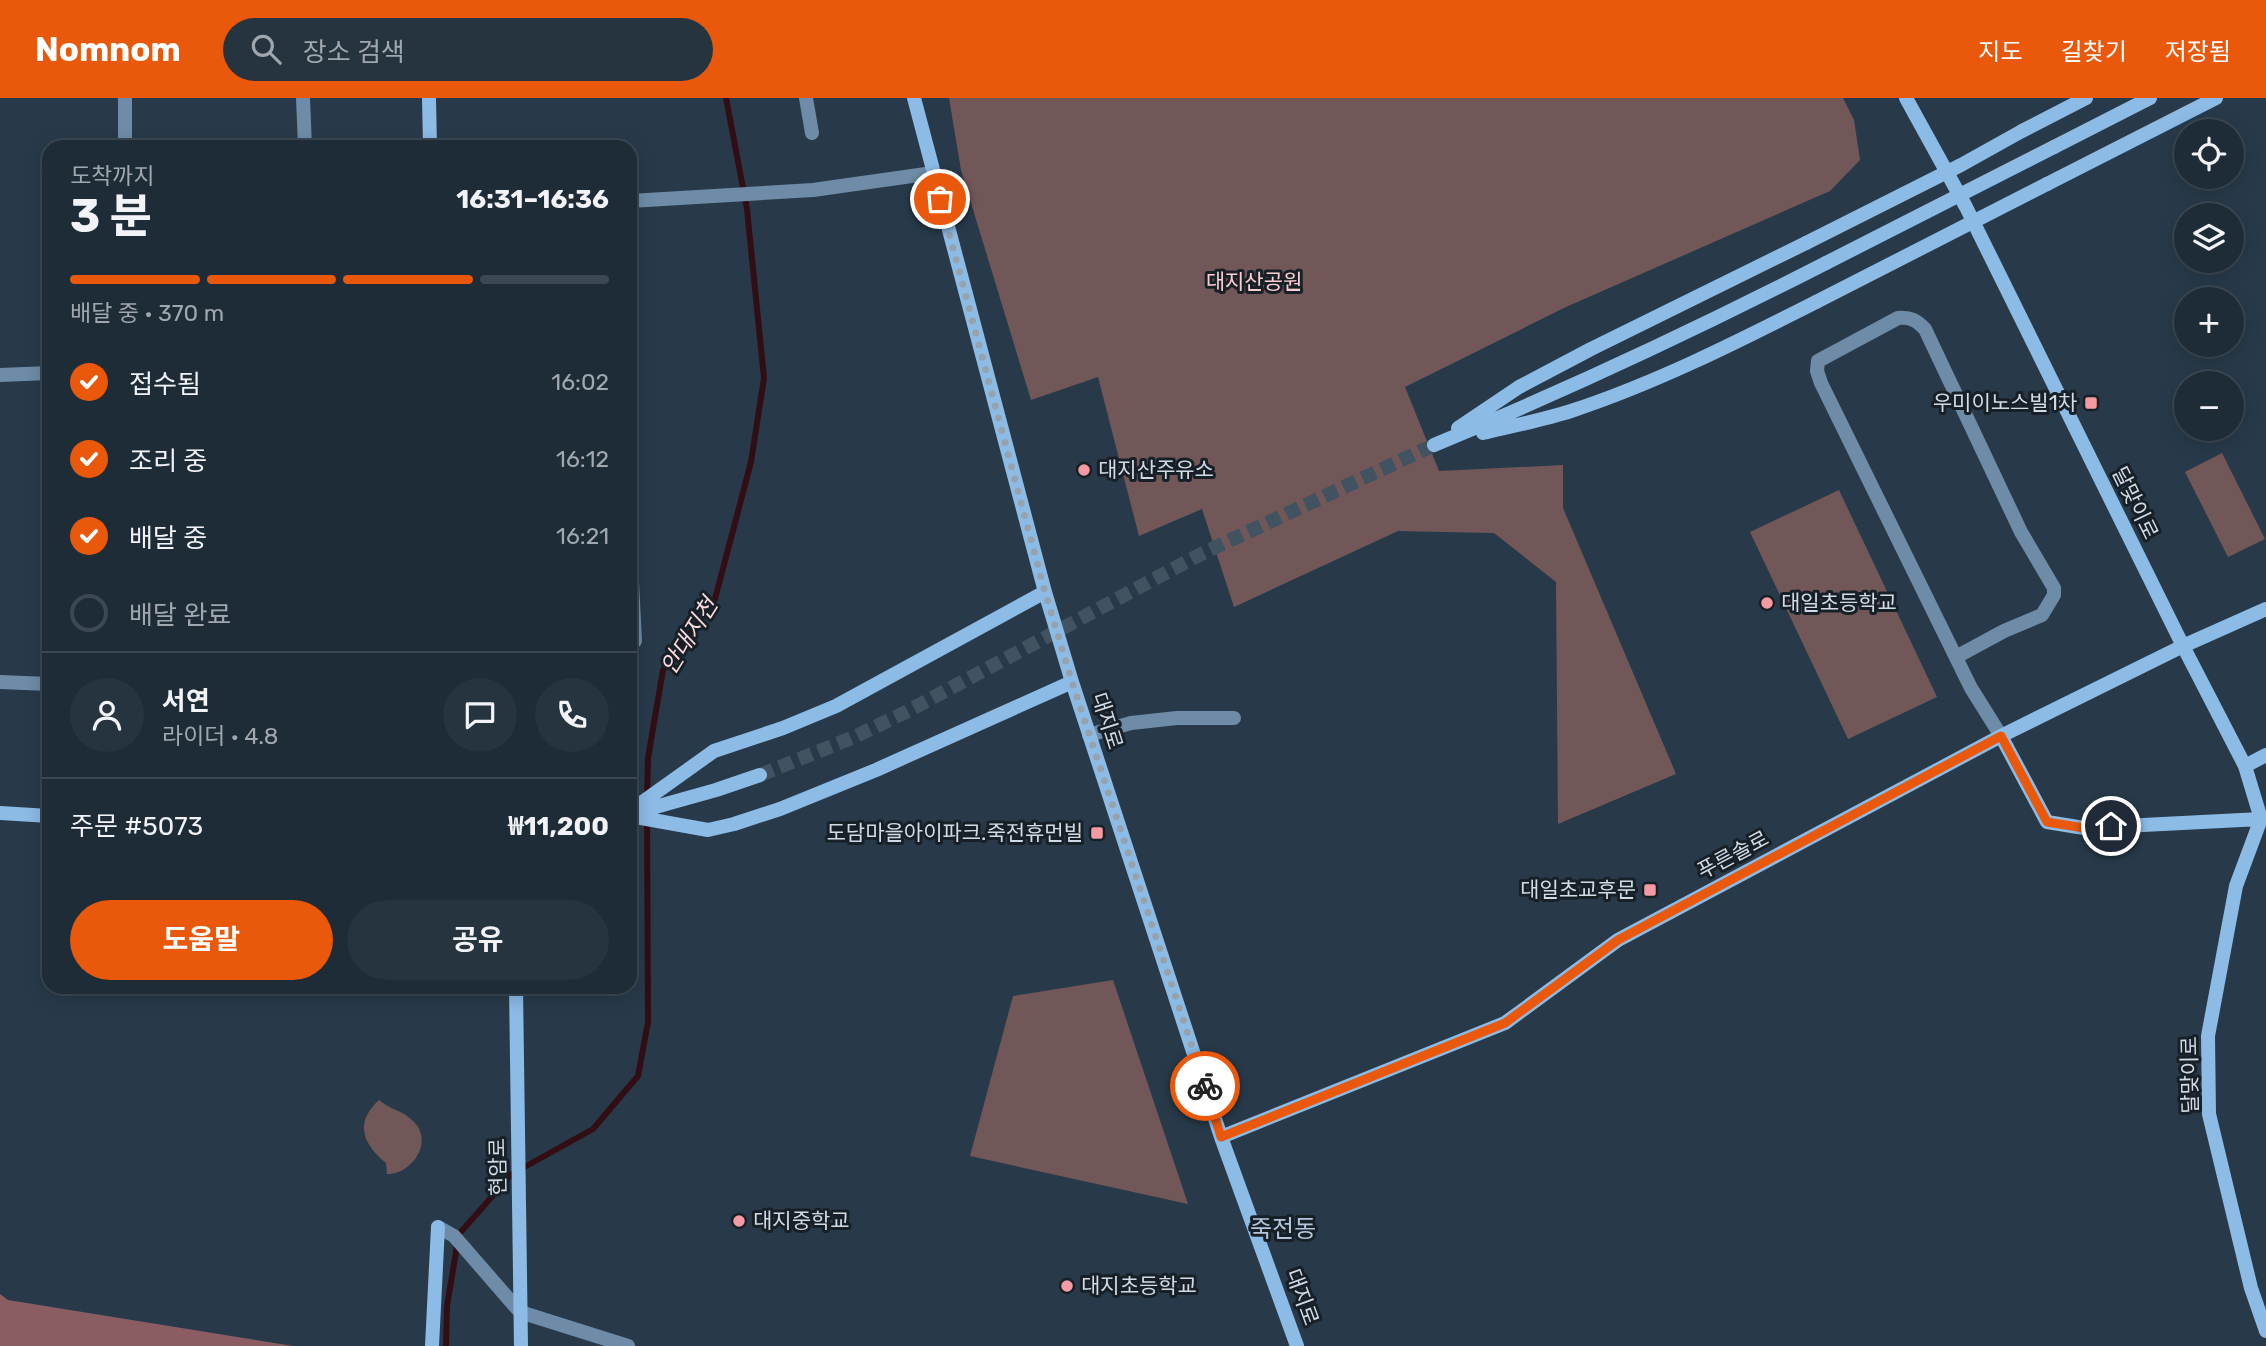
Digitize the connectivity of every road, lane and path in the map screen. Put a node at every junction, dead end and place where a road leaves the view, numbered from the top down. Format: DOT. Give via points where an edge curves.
graph roads {
  1 [pos="125,98"];
  2 [pos="303,98"];
  3 [pos="429,98"];
  4 [pos="806,98"];
  5 [pos="914,98"];
  6 [pos="1906,98"];
  7 [pos="2086,98"];
  8 [pos="2150,98"];
  9 [pos="2216,98"];
  10 [pos="812,133"];
  11 [pos="125,140"];
  12 [pos="305,140"];
  13 [pos="430,140"];
  14 [pos="933,173"];
  15 [pos="637,201"];
  16 [pos="42,373"];
  17 [pos="0,375"];
  18 [pos="1434,445"];
  19 [pos="1045,592"];
  20 [pos="2266,609"];
  21 [pos="2183,646"];
  22 [pos="1956,657"];
  23 [pos="0,682"];
  24 [pos="1072,682"];
  25 [pos="42,684"];
  26 [pos="1234,718"];
  27 [pos="1089,735"];
  28 [pos="2001,736"];
  29 [pos="2266,754"];
  30 [pos="2245,766"];
  31 [pos="760,775"];
  32 [pos="637,809"];
  33 [pos="637,812"];
  34 [pos="0,813"];
  35 [pos="637,815"];
  36 [pos="42,816"];
  37 [pos="2261,819"];
  38 [pos="516,994"];
  39 [pos="1221,1137"];
  40 [pos="520,1312"];
  41 [pos="2266,1331"];
  42 [pos="432,1346"];
  43 [pos="521,1346"];
  44 [pos="628,1346"];
  45 [pos="1297,1346"];
  1 -- 11 [label="street"];
  2 -- 12 [label="street"];
  3 -- 13 [label="street"];
  4 -- 10 [label="street"];
  5 -- 14 [label="street, 대지로"];
  6 -- 21 [label="street, 달맞이로" via="1966,207"];
  7 -- 18 [label="street, bridge" via="1518,387"];
  8 -- 18 [label="street, bridge" via="1725,315"];
  9 -- 18 [label="street, bridge" via="1740,341 1570,411"];
  14 -- 15 [label="street" via="813,190"];
  14 -- 19 [label="street, 대지로"];
  16 -- 17 [label="street"];
  19 -- 24 [label="street, 대지로"];
  19 -- 32 [label="street" via="836,706 713,751"];
  20 -- 21 [label="street, 푸른솔로"];
  21 -- 28 [label="street, 푸른솔로"];
  21 -- 30 [label="street, 달맞이로"];
  22 -- 22 [label="street" via="1817,372 1818,361 1898,318 1916,320 1925,329 2021,532 2054,588 2042,615"];
  22 -- 28 [label="street"];
  23 -- 25 [label="street"];
  24 -- 27 [label="street, 대지로"];
  24 -- 35 [label="street" via="780,809 708,830"];
  26 -- 27 [label="street" via="1131,723"];
  27 -- 39 [label="street, 대지로"];
  28 -- 37 [label="street" via="2047,822 2084,828"];
  28 -- 39 [label="street, 푸른솔로" via="1618,940 1505,1023"];
  29 -- 30 [label="street"];
  30 -- 37 [label="street, 달맞이로"];
  31 -- 33 [label="street"];
  34 -- 36 [label="street"];
  37 -- 41 [label="street, 달맞이로" via="2236,886 2208,1036 2209,1114 2251,1288"];
  38 -- 40 [label="street, 현암로"];
  39 -- 45 [label="street, 대지로"];
  40 -- 42 [label="street" via="454,1236 439,1227"];
  40 -- 43 [label="street, 현암로"];
  40 -- 44 [label="street"];
}
